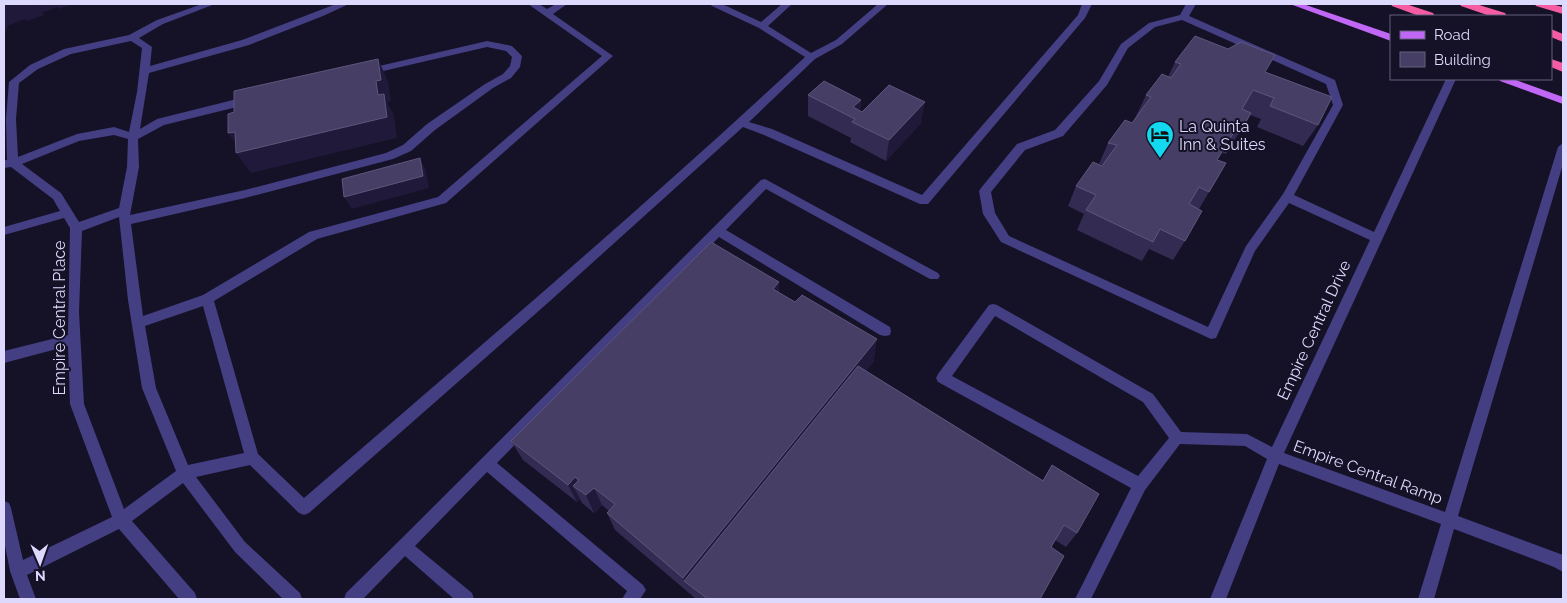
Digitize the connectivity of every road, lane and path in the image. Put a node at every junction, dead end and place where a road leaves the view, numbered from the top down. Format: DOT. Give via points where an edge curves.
graph roads {
  1 [pos="210,4"];
  2 [pos="344,4"];
  3 [pos="534,4"];
  4 [pos="562,4"];
  5 [pos="715,4"];
  6 [pos="787,4"];
  7 [pos="883,4"];
  8 [pos="1087,4"];
  9 [pos="1191,4"];
  10 [pos="1295,4"];
  11 [pos="1396,4"];
  12 [pos="1465,4"];
  13 [pos="1540,4"];
  14 [pos="1563,12"];
  15 [pos="548,13"];
  16 [pos="1426,15"];
  17 [pos="1498,15"];
  18 [pos="1182,17"];
  19 [pos="762,26"];
  20 [pos="132,38"];
  21 [pos="1390,38"];
  22 [pos="811,58"];
  23 [pos="144,71"];
  24 [pos="357,74"];
  25 [pos="1451,80"];
  26 [pos="1507,80"];
  27 [pos="256,99"];
  28 [pos="1563,101"];
  29 [pos="742,123"];
  30 [pos="133,137"];
  31 [pos="1563,147"];
  32 [pos="8,163"];
  33 [pos="1287,198"];
  34 [pos="67,213"];
  35 [pos="125,216"];
  36 [pos="76,228"];
  37 [pos="718,230"];
  38 [pos="4,231"];
  39 [pos="1376,238"];
  40 [pos="934,276"];
  41 [pos="207,299"];
  42 [pos="138,323"];
  43 [pos="885,331"];
  44 [pos="74,339"];
  45 [pos="4,357"];
  46 [pos="1177,438"];
  47 [pos="1275,456"];
  48 [pos="252,458"];
  49 [pos="487,463"];
  50 [pos="184,473"];
  51 [pos="1140,485"];
  52 [pos="4,508"];
  53 [pos="121,520"];
  54 [pos="1449,521"];
  55 [pos="404,546"];
  56 [pos="1563,565"];
  57 [pos="18,571"];
  58 [pos="28,599"];
  59 [pos="189,599"];
  60 [pos="294,599"];
  61 [pos="352,599"];
  62 [pos="466,599"];
  63 [pos="630,599"];
  64 [pos="1083,599"];
  65 [pos="1218,599"];
  66 [pos="1426,599"];
  1 -- 20 [label="street" via="160,22"];
  2 -- 23 [label="street" via="290,28 184,62"];
  3 -- 15 [label="street"];
  4 -- 15 [label="street"];
  5 -- 19 [label="street"];
  6 -- 19 [label="street"];
  7 -- 22 [label="street" via="839,42"];
  8 -- 29 [label="street" via="1082,16 924,200"];
  9 -- 18 [label="street"];
  10 -- 21 [label="main road"];
  11 -- 16 [label="highway"];
  12 -- 17 [label="highway"];
  13 -- 14 [label="highway"];
  15 -- 41 [label="street" via="608,56 442,200 313,235"];
  18 -- 33 [label="street" via="1331,82 1338,105"];
  18 -- 33 [label="street" via="1152,26 1124,46 1103,83 1059,133 1021,147 985,191 989,214 1005,239 1211,334 1250,248"];
  19 -- 22 [label="street"];
  20 -- 23 [label="street" via="147,47"];
  20 -- 32 [label="street" via="68,51 34,67 14,82"];
  22 -- 29 [label="street"];
  23 -- 30 [label="street"];
  24 -- 35 [label="street, Empire Central Place" via="487,44 509,48 517,56 515,66 507,76 431,127 407,148 390,156 245,194"];
  25 -- 39 [label="street, Empire Central Drive"];
  26 -- 28 [label="main road"];
  27 -- 30 [label="street" via="161,122"];
  29 -- 48 [label="street" via="304,508"];
  30 -- 32 [label="street" via="114,130 77,138"];
  30 -- 35 [label="street" via="133,167"];
  31 -- 54 [label="street"];
  32 -- 34 [label="street, Empire Central Place" via="57,196"];
  33 -- 39 [label="street"];
  34 -- 36 [label="street, Empire Central Place"];
  34 -- 38 [label="street"];
  35 -- 36 [label="street, Empire Central Place"];
  35 -- 42 [label="street"];
  36 -- 44 [label="street, Empire Central Place"];
  37 -- 40 [label="street" via="765,183"];
  37 -- 43 [label="street"];
  37 -- 49 [label="street"];
  39 -- 47 [label="street, Empire Central Drive"];
  41 -- 42 [label="street"];
  41 -- 48 [label="street"];
  42 -- 50 [label="street" via="149,388"];
  44 -- 45 [label="street"];
  44 -- 53 [label="street, Empire Central Place" via="76,404"];
  46 -- 47 [label="street, Empire Central Ramp" via="1247,440"];
  46 -- 51 [label="street"];
  46 -- 51 [label="street" via="1148,398 993,309 943,378"];
  47 -- 54 [label="street, Empire Central Ramp"];
  47 -- 65 [label="street, Empire Central Drive"];
  48 -- 50 [label="street"];
  49 -- 55 [label="street"];
  49 -- 63 [label="street" via="638,590"];
  50 -- 53 [label="street"];
  50 -- 60 [label="street" via="240,547"];
  51 -- 64 [label="street"];
  52 -- 57 [label="street"];
  53 -- 57 [label="street"];
  53 -- 59 [label="street, Empire Central Place"];
  54 -- 56 [label="street, Empire Central Ramp" via="1560,561"];
  54 -- 66 [label="street"];
  55 -- 61 [label="street"];
  55 -- 62 [label="street"];
  57 -- 58 [label="street"];
}
